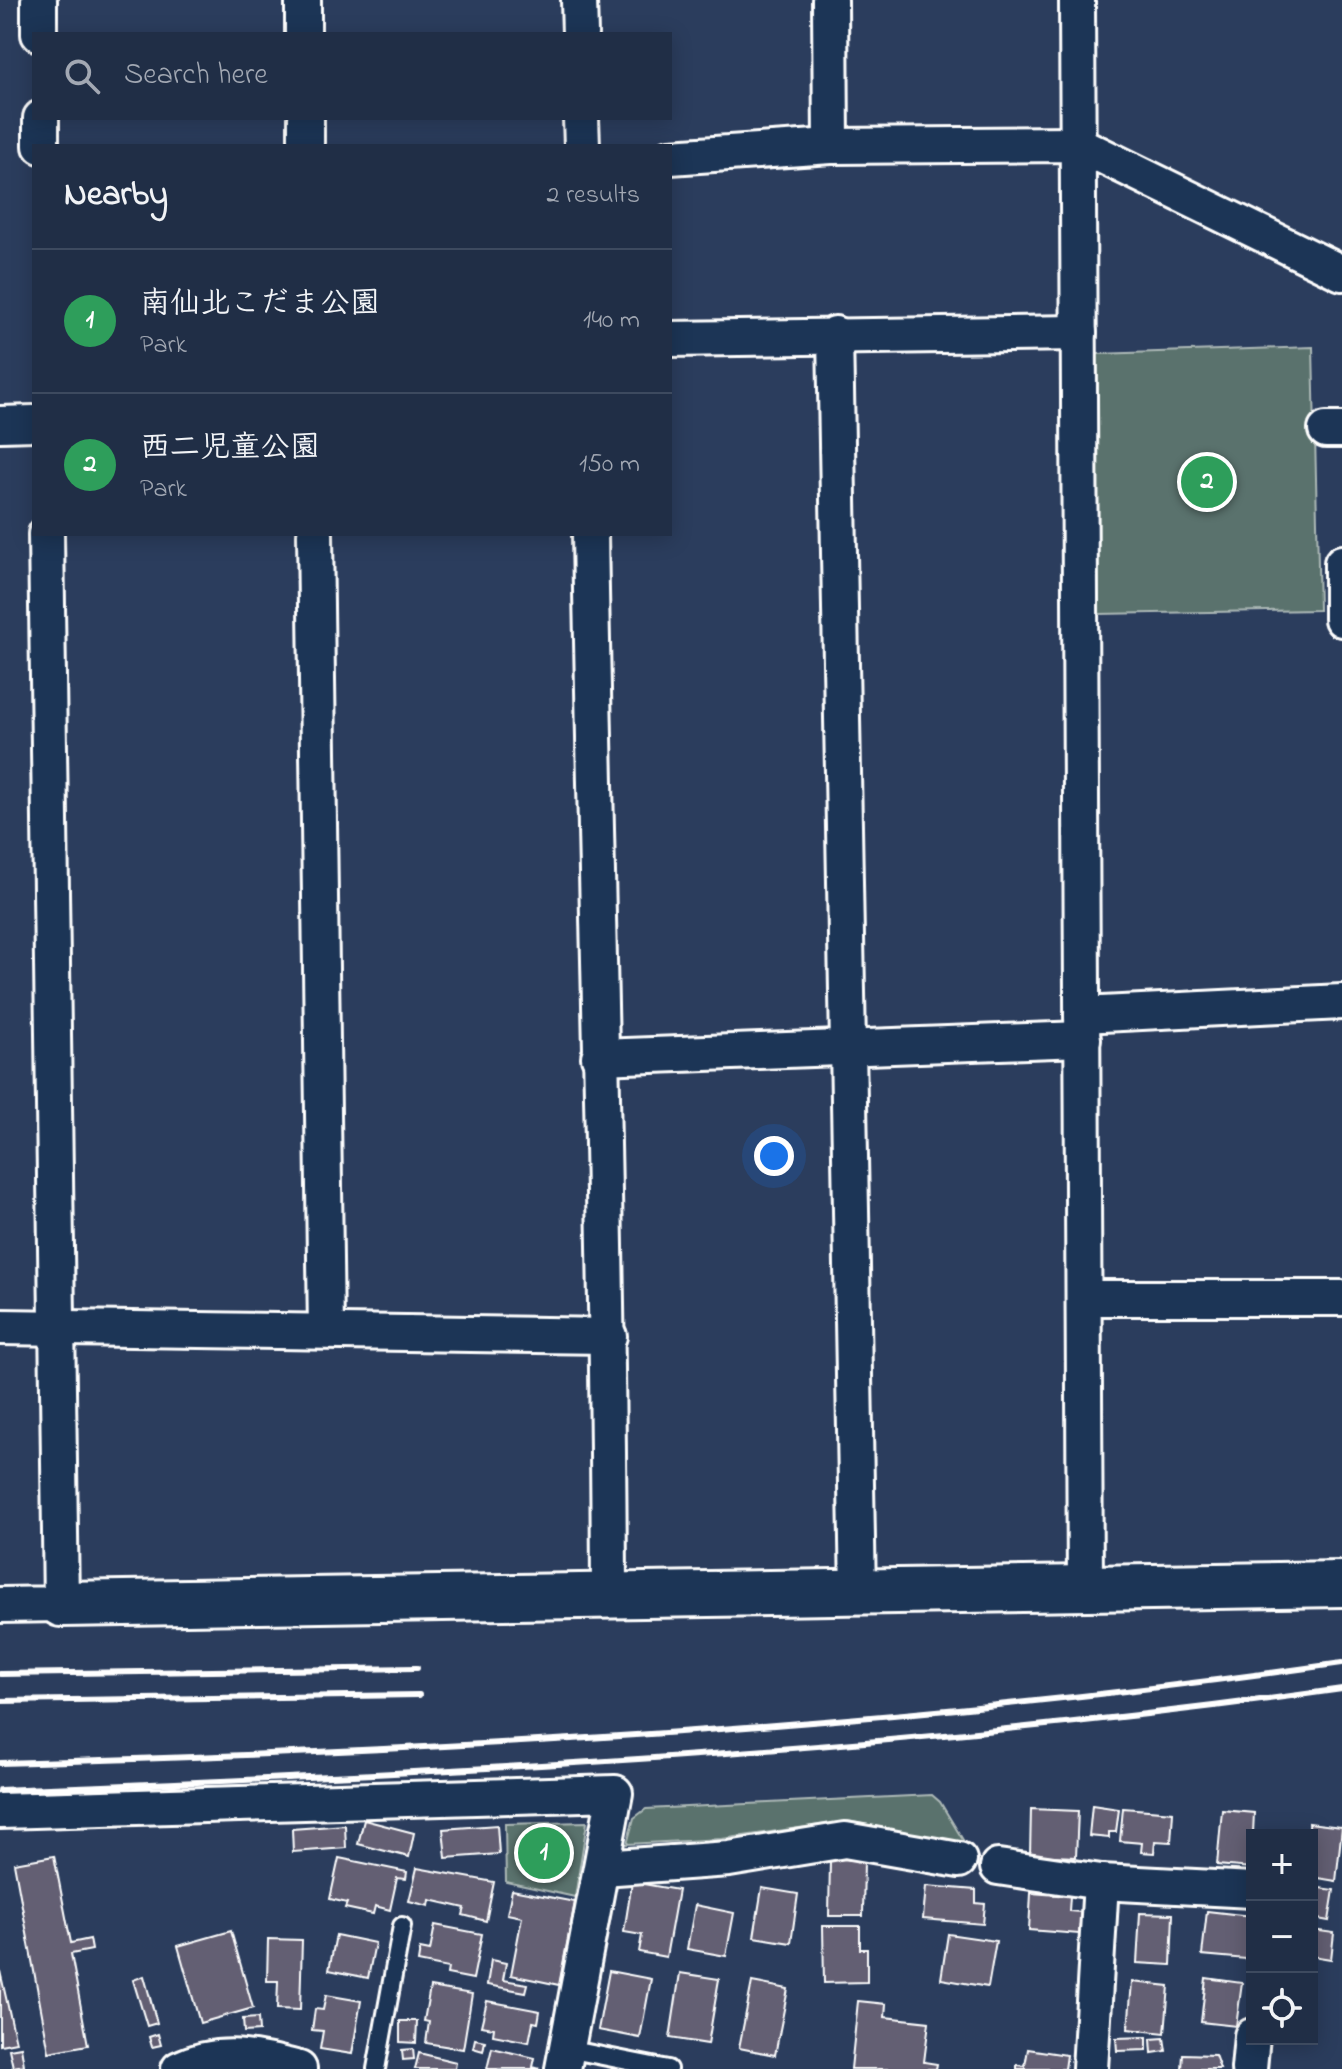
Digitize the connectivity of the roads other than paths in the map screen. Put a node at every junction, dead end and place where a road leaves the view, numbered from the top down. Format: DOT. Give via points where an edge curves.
graph roads {
  1 [pos="39,0"];
  2 [pos="303,0"];
  3 [pos="579,0"];
  4 [pos="830,0"];
  5 [pos="1077,0"];
  6 [pos="39,32"];
  7 [pos="303,32"];
  8 [pos="580,32"];
  9 [pos="41,120"];
  10 [pos="306,120"];
  11 [pos="581,120"];
  12 [pos="41,144"];
  13 [pos="306,144"];
  14 [pos="582,144"];
  15 [pos="1078,144"];
  16 [pos="831,146"];
  17 [pos="672,157"];
  18 [pos="1342,273"];
  19 [pos="1079,333"];
  20 [pos="835,334"];
  21 [pos="672,339"];
  22 [pos="32,423"];
  23 [pos="0,424"];
  24 [pos="46,536"];
  25 [pos="315,536"];
  26 [pos="590,536"];
  27 [pos="1342,563"];
  28 [pos="1342,619"];
  29 [pos="1342,1002"];
  30 [pos="1082,1027"];
  31 [pos="847,1048"];
  32 [pos="599,1057"];
  33 [pos="1084,1298"];
  34 [pos="1342,1298"];
  35 [pos="57,1326"];
  36 [pos="0,1327"];
  37 [pos="326,1331"];
  38 [pos="609,1336"];
  39 [pos="1342,1584"];
  40 [pos="1085,1590"];
  41 [pos="858,1594"];
  42 [pos="609,1598"];
  43 [pos="61,1604"];
  44 [pos="0,1605"];
  45 [pos="0,1811"];
  46 [pos="959,1860"];
  47 [pos="998,1867"];
  48 [pos="602,1868"];
  49 [pos="1101,1882"];
  50 [pos="1246,1890"];
  51 [pos="402,1926"];
  52 [pos="1251,2045"];
  53 [pos="565,2059"];
  54 [pos="179,2069"];
  55 [pos="299,2069"];
  56 [pos="376,2069"];
  57 [pos="668,2069"];
  58 [pos="1090,2069"];
  59 [pos="1249,2069"];
  1 -- 6 [label="street"];
  2 -- 7 [label="street"];
  3 -- 8 [label="street"];
  4 -- 16 [label="street"];
  5 -- 15 [label="street"];
  9 -- 12 [label="street"];
  10 -- 13 [label="street"];
  11 -- 14 [label="street"];
  15 -- 16 [label="street"];
  15 -- 18 [label="street"];
  15 -- 19 [label="street"];
  16 -- 17 [label="street"];
  19 -- 20 [label="street"];
  19 -- 30 [label="street"];
  20 -- 21 [label="street"];
  20 -- 31 [label="street"];
  22 -- 23 [label="street"];
  24 -- 35 [label="street"];
  25 -- 37 [label="street"];
  26 -- 32 [label="street"];
  27 -- 28 [label="street"];
  29 -- 30 [label="street"];
  30 -- 31 [label="street"];
  30 -- 33 [label="street"];
  31 -- 32 [label="street"];
  31 -- 41 [label="street"];
  32 -- 38 [label="street"];
  33 -- 34 [label="street"];
  33 -- 40 [label="street"];
  35 -- 36 [label="street"];
  35 -- 37 [label="street"];
  35 -- 43 [label="street"];
  37 -- 38 [label="street"];
  38 -- 42 [label="street"];
  39 -- 40 [label="street"];
  40 -- 41 [label="street"];
  41 -- 42 [label="street"];
  42 -- 43 [label="street"];
  43 -- 44 [label="street"];
  45 -- 48 [label="street" via="615,1793"];
  46 -- 48 [label="street" via="845,1840 729,1859"];
  47 -- 49 [label="street"];
  48 -- 53 [label="street"];
  49 -- 50 [label="street"];
  49 -- 58 [label="street"];
  51 -- 56 [label="lane"];
  52 -- 59 [label="street"];
  53 -- 57 [label="lane"];
  54 -- 55 [label="street" via="245,2055"];
}
